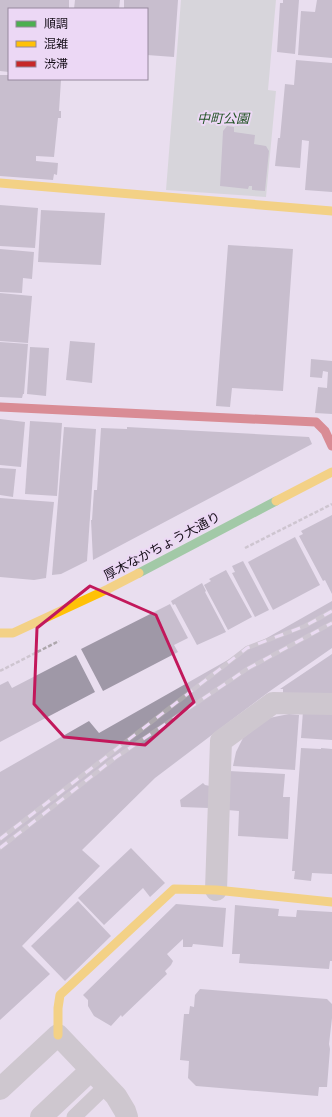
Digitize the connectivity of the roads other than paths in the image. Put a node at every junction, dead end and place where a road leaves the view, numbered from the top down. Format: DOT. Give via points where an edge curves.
graph roads {
  1 [pos="0,183"];
  2 [pos="332,211"];
  3 [pos="0,408"];
  4 [pos="332,446"];
  5 [pos="332,472"];
  6 [pos="0,633"];
  7 [pos="332,704"];
  8 [pos="216,890"];
  9 [pos="332,902"];
  10 [pos="58,1035"];
  11 [pos="91,1070"];
  12 [pos="106,1086"];
  13 [pos="0,1089"];
  14 [pos="41,1117"];
  15 [pos="74,1117"];
  16 [pos="126,1117"];
  1 -- 2 [label="street"];
  3 -- 4 [label="street" via="316,422 326,431"];
  5 -- 6 [label="street, 厚木なかちょう大通り" via="108,589 13,633"];
  7 -- 8 [label="street" via="273,703 221,741"];
  8 -- 9 [label="street"];
  8 -- 10 [label="street" via="174,889 60,995"];
  10 -- 11 [label="street"];
  10 -- 13 [label="street"];
  11 -- 12 [label="street"];
  11 -- 14 [label="street"];
  12 -- 15 [label="lane"];
  12 -- 16 [label="street" via="116,1096"];
}
